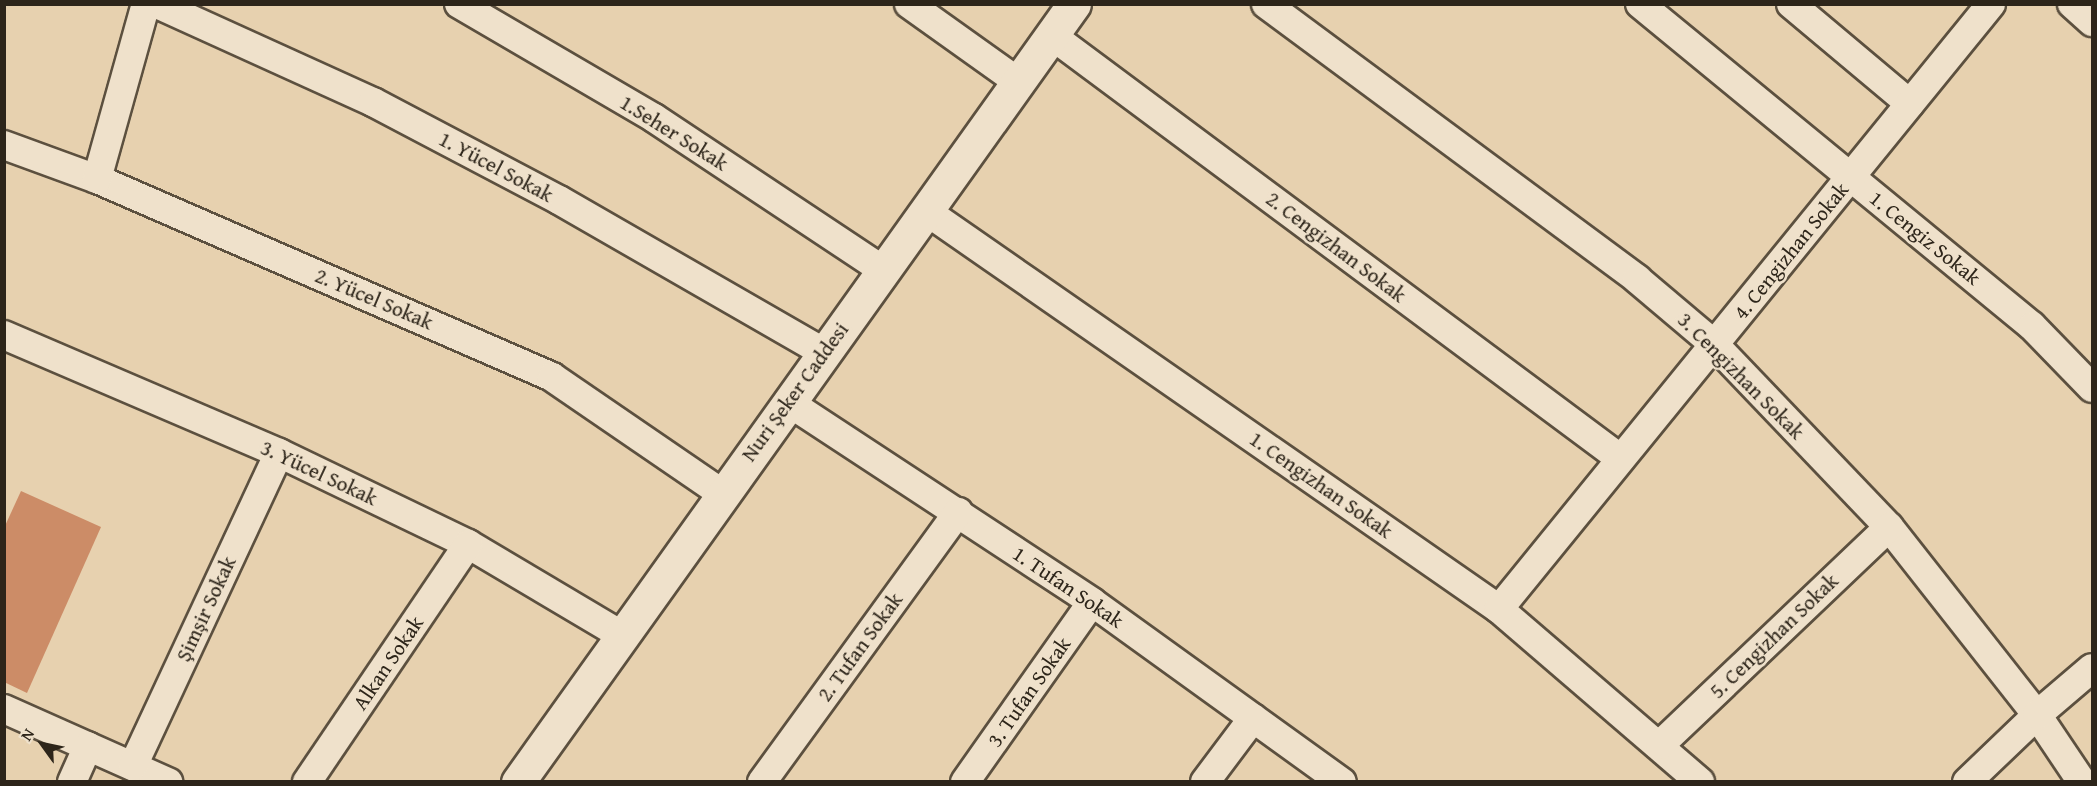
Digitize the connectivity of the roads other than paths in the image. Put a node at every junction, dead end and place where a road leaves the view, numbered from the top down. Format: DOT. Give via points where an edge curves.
graph roads {
  1 [pos="146,4"];
  2 [pos="157,4"];
  3 [pos="459,4"];
  4 [pos="909,4"];
  5 [pos="1074,4"];
  6 [pos="1266,4"];
  7 [pos="1640,4"];
  8 [pos="1791,4"];
  9 [pos="1991,4"];
  10 [pos="2072,4"];
  11 [pos="2092,22"];
  12 [pos="1051,35"];
  13 [pos="1017,81"];
  14 [pos="1910,104"];
  15 [pos="4,145"];
  16 [pos="1851,177"];
  17 [pos="97,179"];
  18 [pos="926,211"];
  19 [pos="883,270"];
  20 [pos="4,335"];
  21 [pos="1714,344"];
  22 [pos="824,352"];
  23 [pos="2092,388"];
  24 [pos="788,402"];
  25 [pos="279,453"];
  26 [pos="1621,459"];
  27 [pos="723,494"];
  28 [pos="958,513"];
  29 [pos="1889,527"];
  30 [pos="468,544"];
  31 [pos="1092,602"];
  32 [pos="1499,609"];
  33 [pos="621,634"];
  34 [pos="2092,668"];
  35 [pos="4,709"];
  36 [pos="2037,715"];
  37 [pos="1253,718"];
  38 [pos="1660,745"];
  39 [pos="88,746"];
  40 [pos="134,766"];
  41 [pos="72,782"];
  42 [pos="168,782"];
  43 [pos="307,782"];
  44 [pos="518,782"];
  45 [pos="762,782"];
  46 [pos="965,782"];
  47 [pos="1205,782"];
  48 [pos="1342,782"];
  49 [pos="1700,782"];
  50 [pos="1967,782"];
  51 [pos="2082,782"];
  1 -- 17 [label="street"];
  2 -- 22 [label="street, 1. Yücel Sokak" via="373,102 559,200"];
  3 -- 19 [label="street, 1.Seher Sokak" via="654,118"];
  4 -- 13 [label="street"];
  5 -- 12 [label="street, Nuri Şeker Caddesi"];
  6 -- 21 [label="street, 3. Cengizhan Sokak" via="1637,279"];
  7 -- 16 [label="street, 1. Cengiz Sokak"];
  8 -- 14 [label="street"];
  9 -- 14 [label="street, 4. Cengizhan Sokak"];
  10 -- 11 [label="street"];
  12 -- 13 [label="street, Nuri Şeker Caddesi"];
  12 -- 26 [label="street, 2. Cengizhan Sokak"];
  13 -- 18 [label="street, Nuri Şeker Caddesi"];
  14 -- 16 [label="street, 4. Cengizhan Sokak"];
  15 -- 17 [label="street, 2. Yücel Sokak"];
  16 -- 21 [label="street, 4. Cengizhan Sokak"];
  16 -- 23 [label="street, 1. Cengiz Sokak" via="2032,326"];
  17 -- 27 [label="street, 2. Yücel Sokak" via="552,377"];
  18 -- 19 [label="street, Nuri Şeker Caddesi"];
  18 -- 32 [label="street, 1. Cengizhan Sokak"];
  19 -- 22 [label="street, Nuri Şeker Caddesi"];
  20 -- 25 [label="street, 3. Yücel Sokak"];
  21 -- 26 [label="street, 4. Cengizhan Sokak"];
  21 -- 29 [label="street, 3. Cengizhan Sokak"];
  22 -- 24 [label="street, Nuri Şeker Caddesi"];
  24 -- 27 [label="street, Nuri Şeker Caddesi"];
  24 -- 28 [label="street, 1. Tufan Sokak"];
  25 -- 30 [label="street, 3. Yücel Sokak"];
  25 -- 40 [label="street, Şimşir Sokak"];
  26 -- 32 [label="street, 4. Cengizhan Sokak"];
  27 -- 33 [label="street, Nuri Şeker Caddesi"];
  28 -- 31 [label="street, 1. Tufan Sokak"];
  28 -- 45 [label="street, 2. Tufan Sokak"];
  29 -- 36 [label="street, 3. Cengizhan Sokak"];
  29 -- 38 [label="street, 5. Cengizhan Sokak"];
  30 -- 33 [label="street, 3. Yücel Sokak"];
  30 -- 43 [label="street, Alkan Sokak"];
  31 -- 37 [label="street, 1. Tufan Sokak"];
  31 -- 46 [label="street, 3. Tufan Sokak"];
  32 -- 38 [label="street, 1. Cengizhan Sokak"];
  33 -- 44 [label="street, Nuri Şeker Caddesi"];
  34 -- 36 [label="street"];
  35 -- 39 [label="street"];
  36 -- 50 [label="street"];
  36 -- 51 [label="street, 3. Cengizhan Sokak"];
  37 -- 47 [label="street"];
  37 -- 48 [label="street, 1. Tufan Sokak"];
  38 -- 49 [label="street, 1. Cengizhan Sokak"];
  39 -- 40 [label="street"];
  39 -- 41 [label="street"];
  40 -- 42 [label="street"];
}
